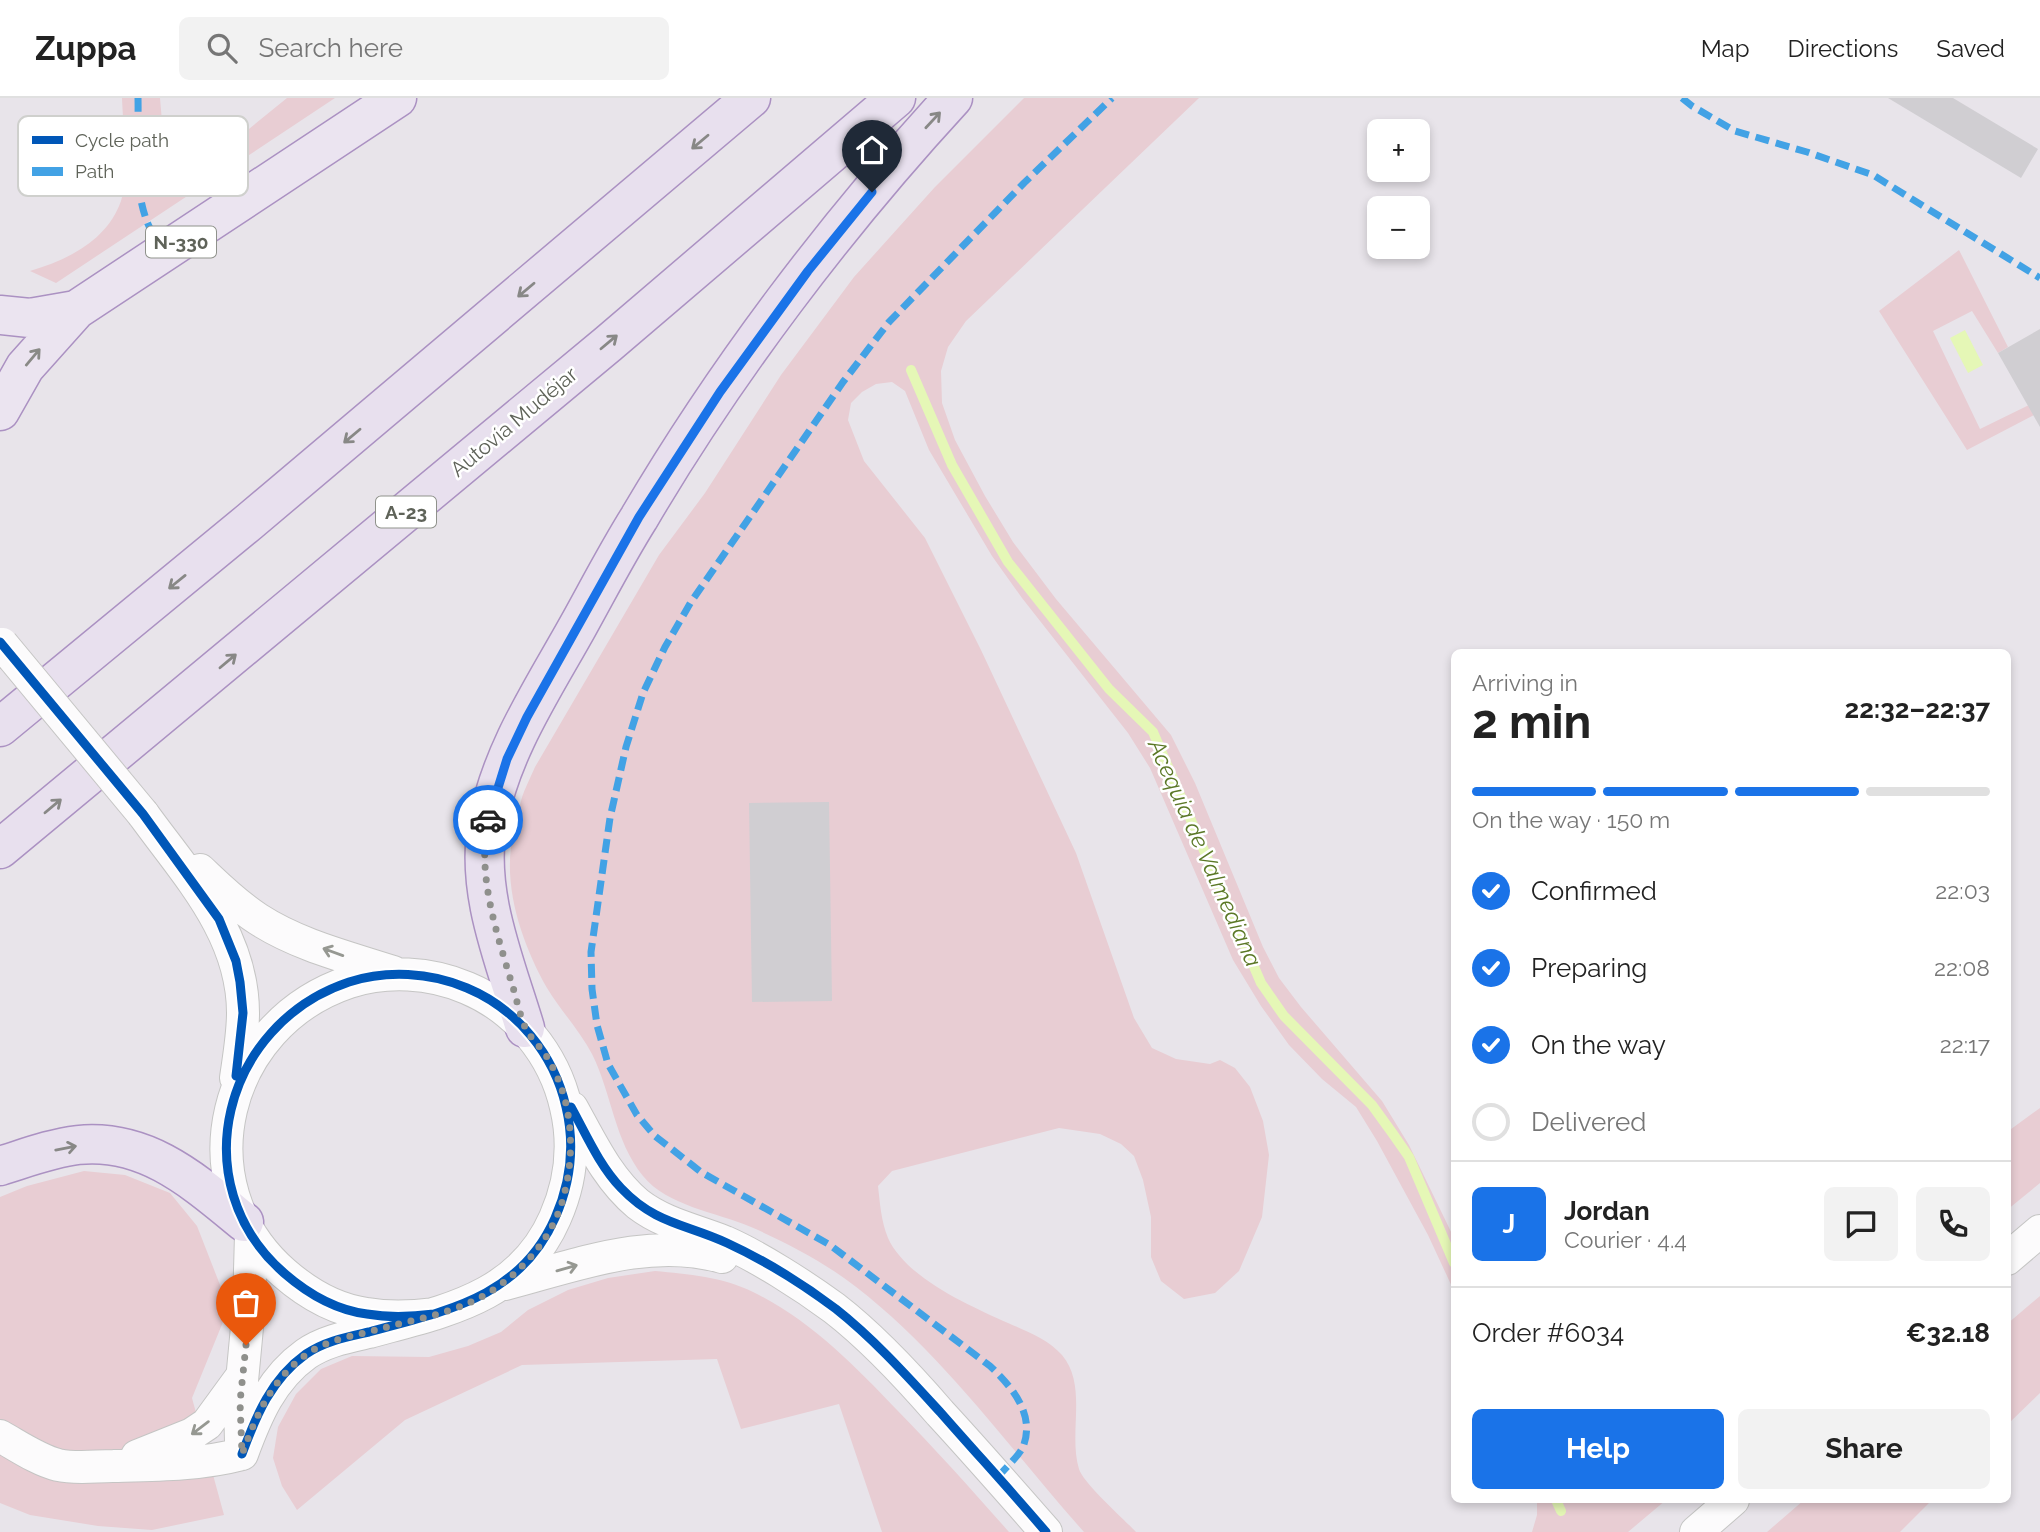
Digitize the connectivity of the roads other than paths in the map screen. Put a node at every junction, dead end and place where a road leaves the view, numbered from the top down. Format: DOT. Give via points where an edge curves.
graph roads {
  1 [pos="397,98"];
  2 [pos="751,98"];
  3 [pos="896,98"];
  4 [pos="953,98"];
  5 [pos="76,310"];
  6 [pos="0,315"];
  7 [pos="0,411"];
  8 [pos="1,642"];
  9 [pos="0,727"];
  10 [pos="143,814"];
  11 [pos="0,849"];
  12 [pos="397,974"];
  13 [pos="525,1028"];
  14 [pos="562,1090"];
  15 [pos="233,1098"];
  16 [pos="0,1166"];
  17 [pos="248,1228"];
  18 [pos="2040,1231"];
  19 [pos="2011,1256"];
  20 [pos="779,1273"];
  21 [pos="500,1285"];
  22 [pos="434,1314"];
  23 [pos="243,1375"];
  24 [pos="0,1436"];
  25 [pos="242,1454"];
  26 [pos="87,1467"];
  27 [pos="1730,1503"];
  28 [pos="1046,1532"];
  29 [pos="1696,1532"];
  1 -- 5 [label="highway, N-330"];
  2 -- 9 [label="highway, one-way"];
  11 -- 3 [label="highway, Autovía Mudéjar / A-23, one-way"];
  13 -- 4 [label="highway, one-way" via="495,930 485,863 487,824 507,759 639,517 720,392 808,271"];
  5 -- 6 [label="highway, N-330" via="30,318"];
  7 -- 5 [label="highway, N-330, one-way" via="25,367"];
  8 -- 10 [label="street, bridge"];
  12 -- 10 [label="street, one-way" via="287,936 258,919"];
  10 -- 15 [label="street" via="219,919 236,961 243,1013"];
  12 -- 13 [label="street" via="433,977 467,988 498,1005"];
  12 -- 15 [label="street" via="361,978 326,990 295,1009 268,1034 247,1064"];
  13 -- 14 [label="street" via="547,1057"];
  14 -- 20 [label="street" via="604,1167 639,1204"];
  14 -- 21 [label="street" via="571,1162 564,1198 549,1231 527,1261"];
  15 -- 17 [label="street" via="227,1161 233,1192"];
  16 -- 17 [label="highway, one-way" via="70,1147 122,1147 182,1172"];
  17 -- 22 [label="street" via="273,1263 299,1286 330,1303 399,1318"];
  17 -- 23 [label="street" via="249,1306"];
  18 -- 19 [label="street"];
  21 -- 20 [label="street, one-way" via="602,1257 654,1250 712,1255"];
  20 -- 28 [label="street" via="867,1336"];
  21 -- 22 [label="street" via="468,1303"];
  22 -- 25 [label="street" via="330,1342 303,1356 265,1399"];
  23 -- 25 [label="street"];
  23 -- 26 [label="street, one-way" via="207,1424 192,1434 152,1452"];
  24 -- 26 [label="street" via="59,1465"];
  25 -- 26 [label="street"];
  27 -- 29 [label="street"];
}
